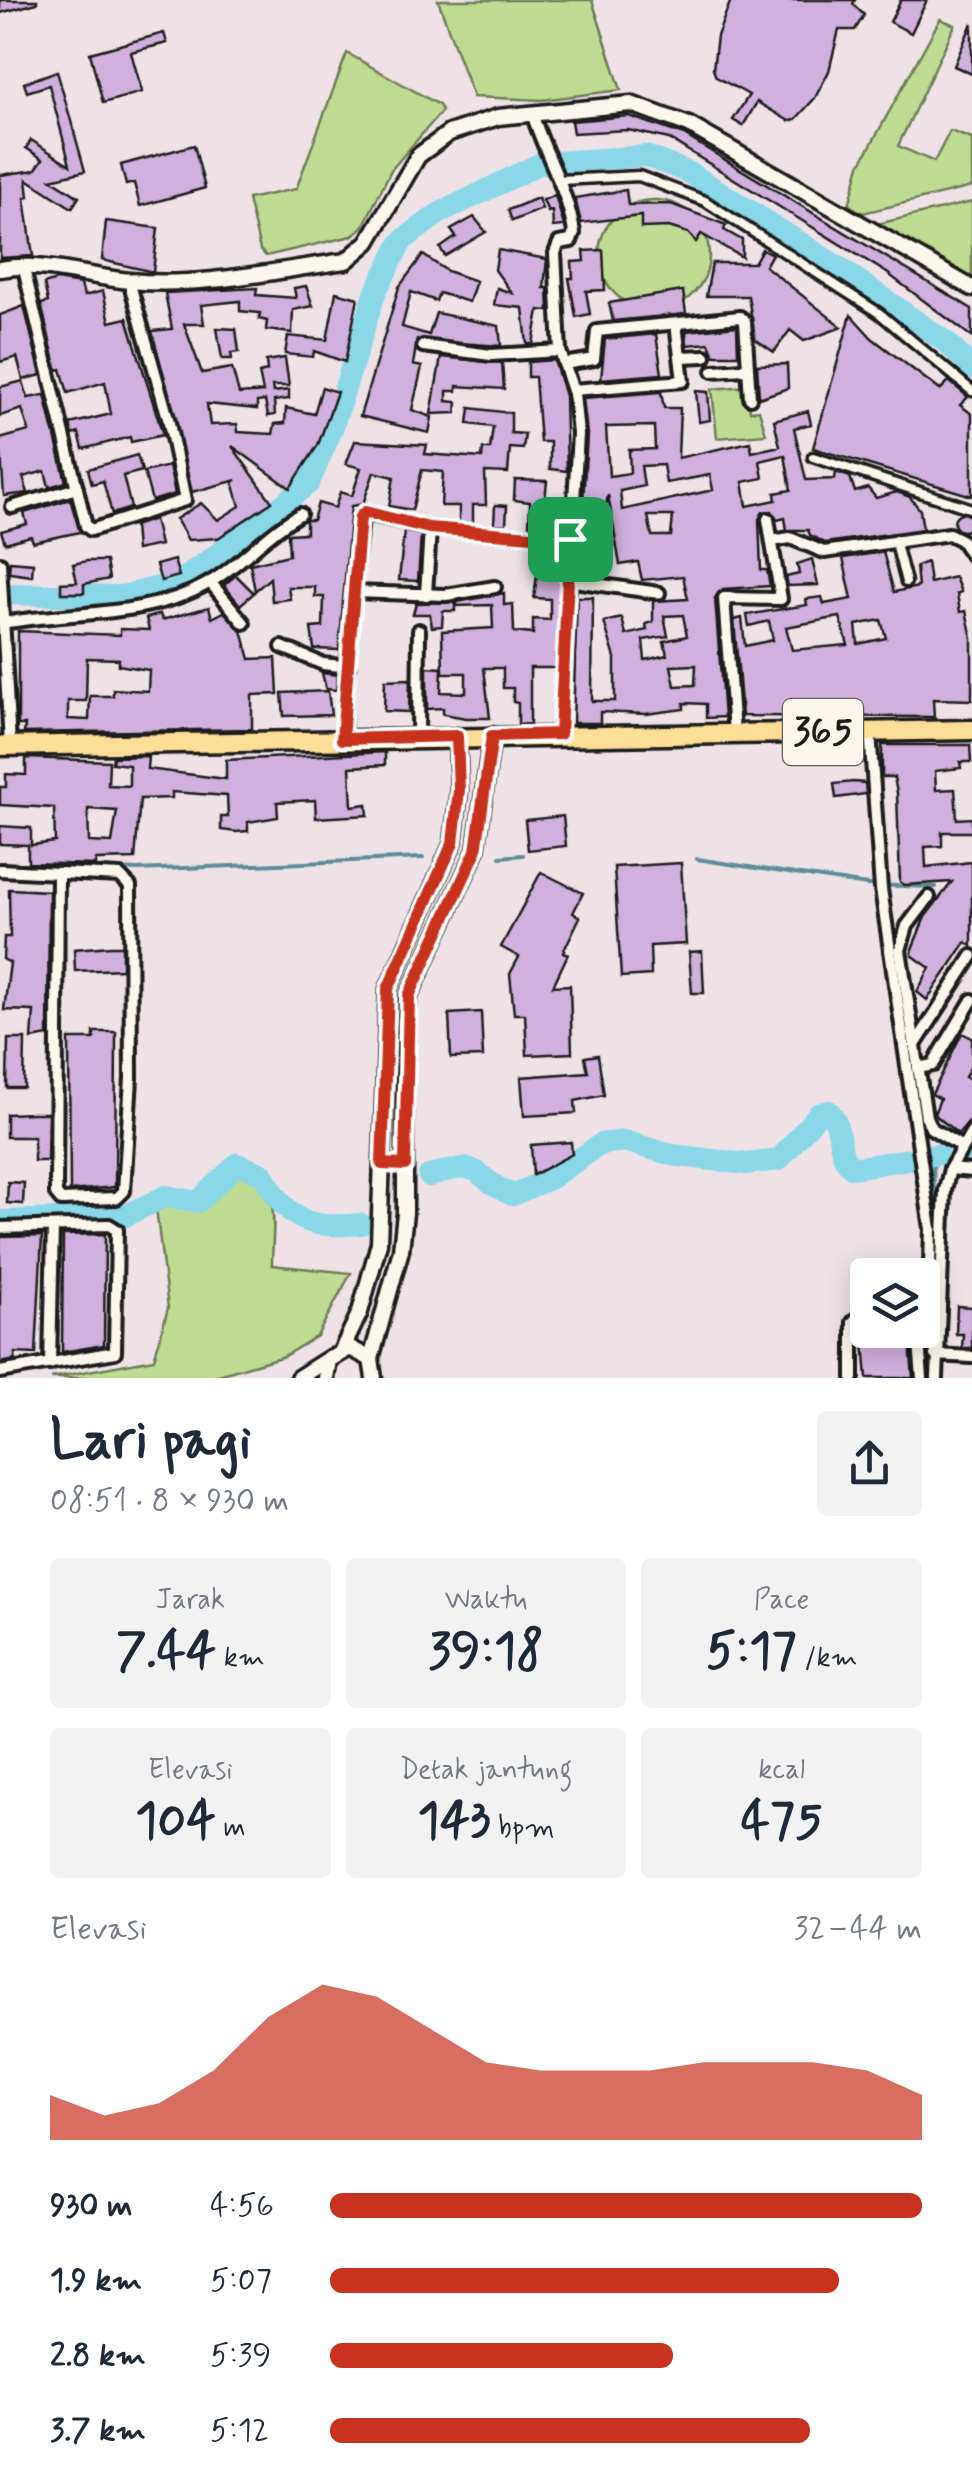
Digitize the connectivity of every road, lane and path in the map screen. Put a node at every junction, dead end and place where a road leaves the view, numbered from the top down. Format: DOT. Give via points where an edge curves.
graph roads {
  1 [pos="532,113"];
  2 [pos="557,177"];
  3 [pos="22,265"];
  4 [pos="0,269"];
  5 [pos="129,281"];
  6 [pos="972,292"];
  7 [pos="676,324"];
  8 [pos="423,346"];
  9 [pos="560,351"];
  10 [pos="705,356"];
  11 [pos="682,357"];
  12 [pos="564,364"];
  13 [pos="746,369"];
  14 [pos="713,371"];
  15 [pos="573,390"];
  16 [pos="972,391"];
  17 [pos="750,398"];
  18 [pos="813,457"];
  19 [pos="77,488"];
  20 [pos="12,508"];
  21 [pos="972,510"];
  22 [pos="300,514"];
  23 [pos="768,519"];
  24 [pos="430,528"];
  25 [pos="570,539"];
  26 [pos="894,540"];
  27 [pos="772,541"];
  28 [pos="972,556"];
  29 [pos="0,563"];
  30 [pos="2,578"];
  31 [pos="566,580"];
  32 [pos="210,582"];
  33 [pos="906,582"];
  34 [pos="495,587"];
  35 [pos="353,592"];
  36 [pos="659,593"];
  37 [pos="426,595"];
  38 [pos="2,615"];
  39 [pos="244,623"];
  40 [pos="419,630"];
  41 [pos="282,647"];
  42 [pos="349,668"];
  43 [pos="972,730"];
  44 [pos="870,731"];
  45 [pos="734,733"];
  46 [pos="560,734"];
  47 [pos="457,736"];
  48 [pos="492,736"];
  49 [pos="418,737"];
  50 [pos="342,739"];
  51 [pos="5,746"];
  52 [pos="457,825"];
  53 [pos="480,828"];
  54 [pos="0,870"];
  55 [pos="58,873"];
  56 [pos="929,898"];
  57 [pos="972,956"];
  58 [pos="972,1000"];
  59 [pos="914,1046"];
  60 [pos="918,1068"];
  61 [pos="972,1131"];
  62 [pos="956,1158"];
  63 [pos="382,1164"];
  64 [pos="405,1165"];
  65 [pos="972,1171"];
  66 [pos="53,1227"];
  67 [pos="0,1228"];
  68 [pos="930,1258"];
  69 [pos="360,1312"];
  70 [pos="380,1319"];
  71 [pos="853,1348"];
  72 [pos="920,1348"];
  73 [pos="338,1352"];
  74 [pos="936,1355"];
  75 [pos="972,1358"];
  76 [pos="50,1364"];
  77 [pos="375,1370"];
  78 [pos="0,1372"];
  79 [pos="298,1378"];
  80 [pos="326,1378"];
  81 [pos="853,1378"];
  82 [pos="922,1378"];
  83 [pos="938,1378"];
  1 -- 2 [label="street"];
  1 -- 5 [label="street" via="449,133 418,156 368,242 346,261 235,277"];
  1 -- 6 [label="street" via="631,104 666,114"];
  2 -- 9 [label="street" via="574,234 555,253"];
  2 -- 16 [label="street" via="639,176 705,201 879,313"];
  3 -- 4 [label="street"];
  3 -- 5 [label="street"];
  3 -- 19 [label="street"];
  5 -- 19 [label="street" via="184,503 91,530"];
  7 -- 11 [label="street"];
  7 -- 12 [label="street" via="598,331 594,359"];
  7 -- 13 [label="street" via="743,318"];
  8 -- 9 [label="street" via="492,355"];
  9 -- 12 [label="street"];
  10 -- 11 [label="street"];
  11 -- 15 [label="street" via="682,382"];
  12 -- 15 [label="street"];
  13 -- 14 [label="street"];
  13 -- 17 [label="street"];
  15 -- 25 [label="street" via="578,434"];
  18 -- 21 [label="street"];
  19 -- 20 [label="street"];
  22 -- 32 [label="street"];
  23 -- 27 [label="street"];
  24 -- 25 [label="street"];
  24 -- 35 [label="street" via="363,513"];
  24 -- 37 [label="street"];
  25 -- 31 [label="street"];
  26 -- 27 [label="street" via="824,552 790,538"];
  26 -- 28 [label="street" via="949,534"];
  26 -- 33 [label="street"];
  27 -- 45 [label="street" via="781,599 724,598"];
  29 -- 30 [label="street"];
  30 -- 38 [label="street"];
  31 -- 36 [label="street"];
  31 -- 46 [label="street"];
  32 -- 38 [label="street" via="140,606"];
  32 -- 39 [label="street"];
  34 -- 37 [label="street"];
  35 -- 37 [label="street"];
  35 -- 42 [label="street"];
  38 -- 51 [label="street"];
  40 -- 49 [label="street"];
  41 -- 42 [label="street"];
  42 -- 50 [label="street"];
  43 -- 44 [label="main road, 365"];
  44 -- 45 [label="main road, 365"];
  44 -- 68 [label="street" via="880,884 924,1168"];
  45 -- 46 [label="main road, 365"];
  46 -- 48 [label="main road, 365"];
  47 -- 48 [label="main road, 365"];
  47 -- 49 [label="main road, 365"];
  47 -- 52 [label="street"];
  48 -- 53 [label="street"];
  49 -- 50 [label="main road, 365"];
  50 -- 51 [label="main road, 365"];
  52 -- 53 [label="street" via="471,816"];
  52 -- 63 [label="street" via="444,869 388,989"];
  53 -- 64 [label="street" via="462,885 409,996"];
  54 -- 55 [label="street"];
  55 -- 55 [label="street" via="120,876 130,886 131,1078 124,1192 117,1198 61,1200 56,1194"];
  56 -- 59 [label="street" via="907,926 900,950"];
  57 -- 59 [label="street"];
  58 -- 60 [label="street" via="933,1065"];
  59 -- 60 [label="street"];
  60 -- 62 [label="street" via="931,1128"];
  61 -- 62 [label="street"];
  62 -- 65 [label="street"];
  62 -- 74 [label="street"];
  63 -- 64 [label="street"];
  63 -- 69 [label="street" via="379,1242"];
  64 -- 70 [label="street" via="401,1250"];
  66 -- 67 [label="street"];
  66 -- 76 [label="street"];
  66 -- 76 [label="street" via="117,1230 116,1349"];
  69 -- 70 [label="street" via="365,1324"];
  69 -- 73 [label="street"];
  70 -- 77 [label="street"];
  71 -- 81 [label="street"];
  72 -- 82 [label="street"];
  73 -- 77 [label="street" via="358,1350"];
  73 -- 79 [label="street"];
  73 -- 80 [label="street"];
  74 -- 75 [label="street"];
  74 -- 83 [label="street"];
  76 -- 78 [label="street"];
}
